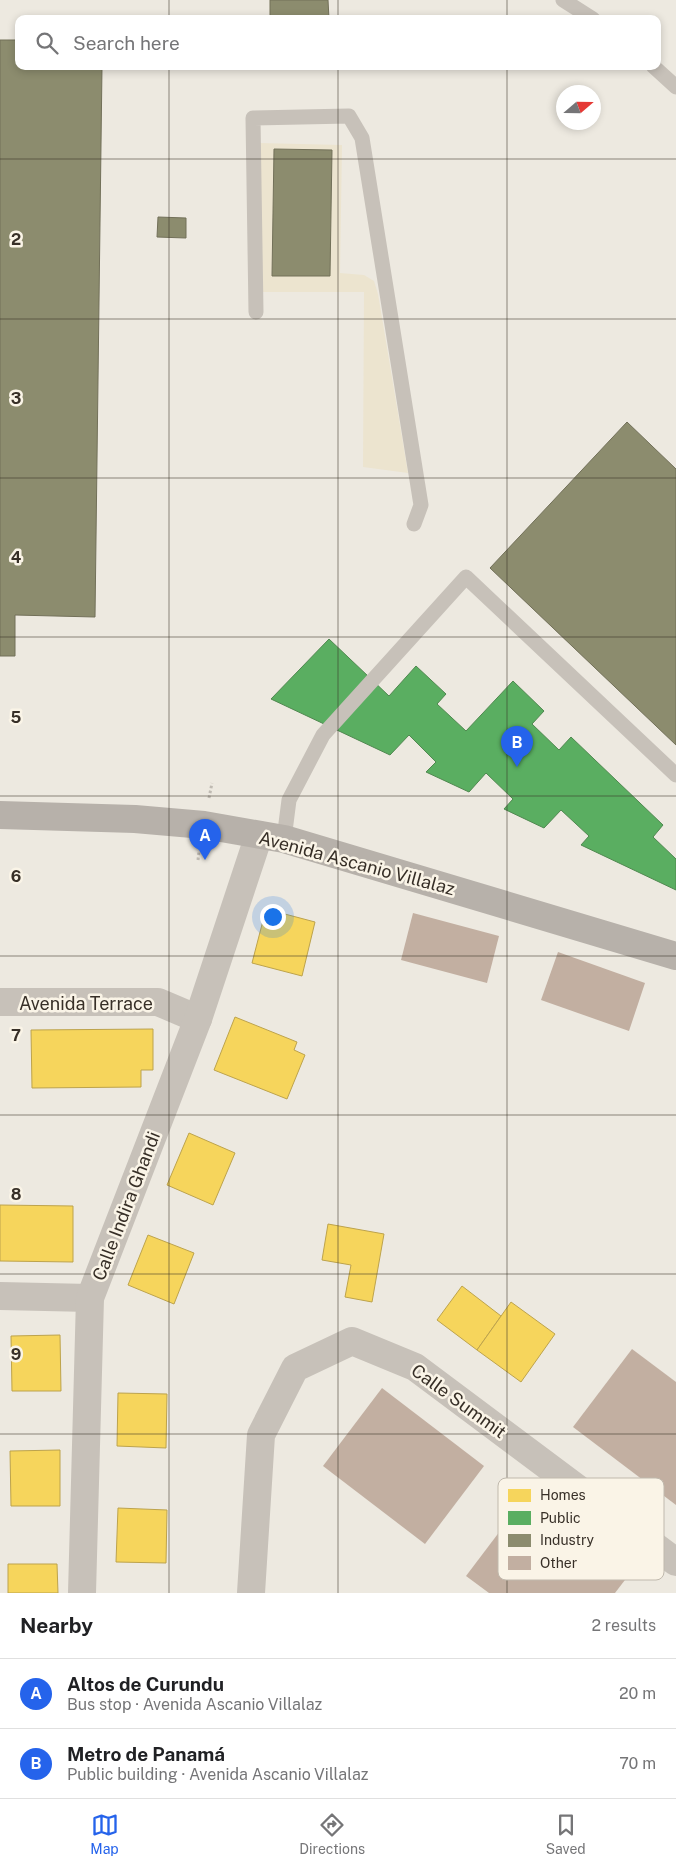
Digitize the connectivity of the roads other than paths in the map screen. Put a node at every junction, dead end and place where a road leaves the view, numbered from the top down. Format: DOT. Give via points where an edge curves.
graph roads {
  1 [pos="563,0"];
  2 [pos="587,15"];
  3 [pos="657,70"];
  4 [pos="676,87"];
  5 [pos="256,312"];
  6 [pos="414,524"];
  7 [pos="676,776"];
  8 [pos="0,815"];
  9 [pos="271,837"];
  10 [pos="676,956"];
  11 [pos="0,1002"];
  12 [pos="198,1019"];
  13 [pos="0,1296"];
  14 [pos="90,1298"];
  15 [pos="564,1478"];
  16 [pos="664,1553"];
  17 [pos="676,1562"];
  18 [pos="82,1593"];
  19 [pos="251,1593"];
  1 -- 2 [label="lane"];
  3 -- 4 [label="lane"];
  5 -- 6 [label="lane" via="254,118 349,116 362,138 421,505"];
  7 -- 9 [label="lane" via="466,577 323,735"];
  8 -- 9 [label="main road, Avenida Ascanio Villalaz" via="136,819 204,825"];
  9 -- 10 [label="main road, Avenida Ascanio Villalaz"];
  9 -- 12 [label="street, Calle Indira Ghandi"];
  11 -- 12 [label="street, Avenida Terrace" via="158,1002"];
  12 -- 14 [label="street, Calle Indira Ghandi"];
  13 -- 14 [label="street"];
  14 -- 18 [label="street, Calle Indira Ghandi"];
  15 -- 19 [label="street, Calle Summit" via="415,1367 352,1341 295,1368 261,1435"];
  16 -- 17 [label="street, Calle Summit"];
}
